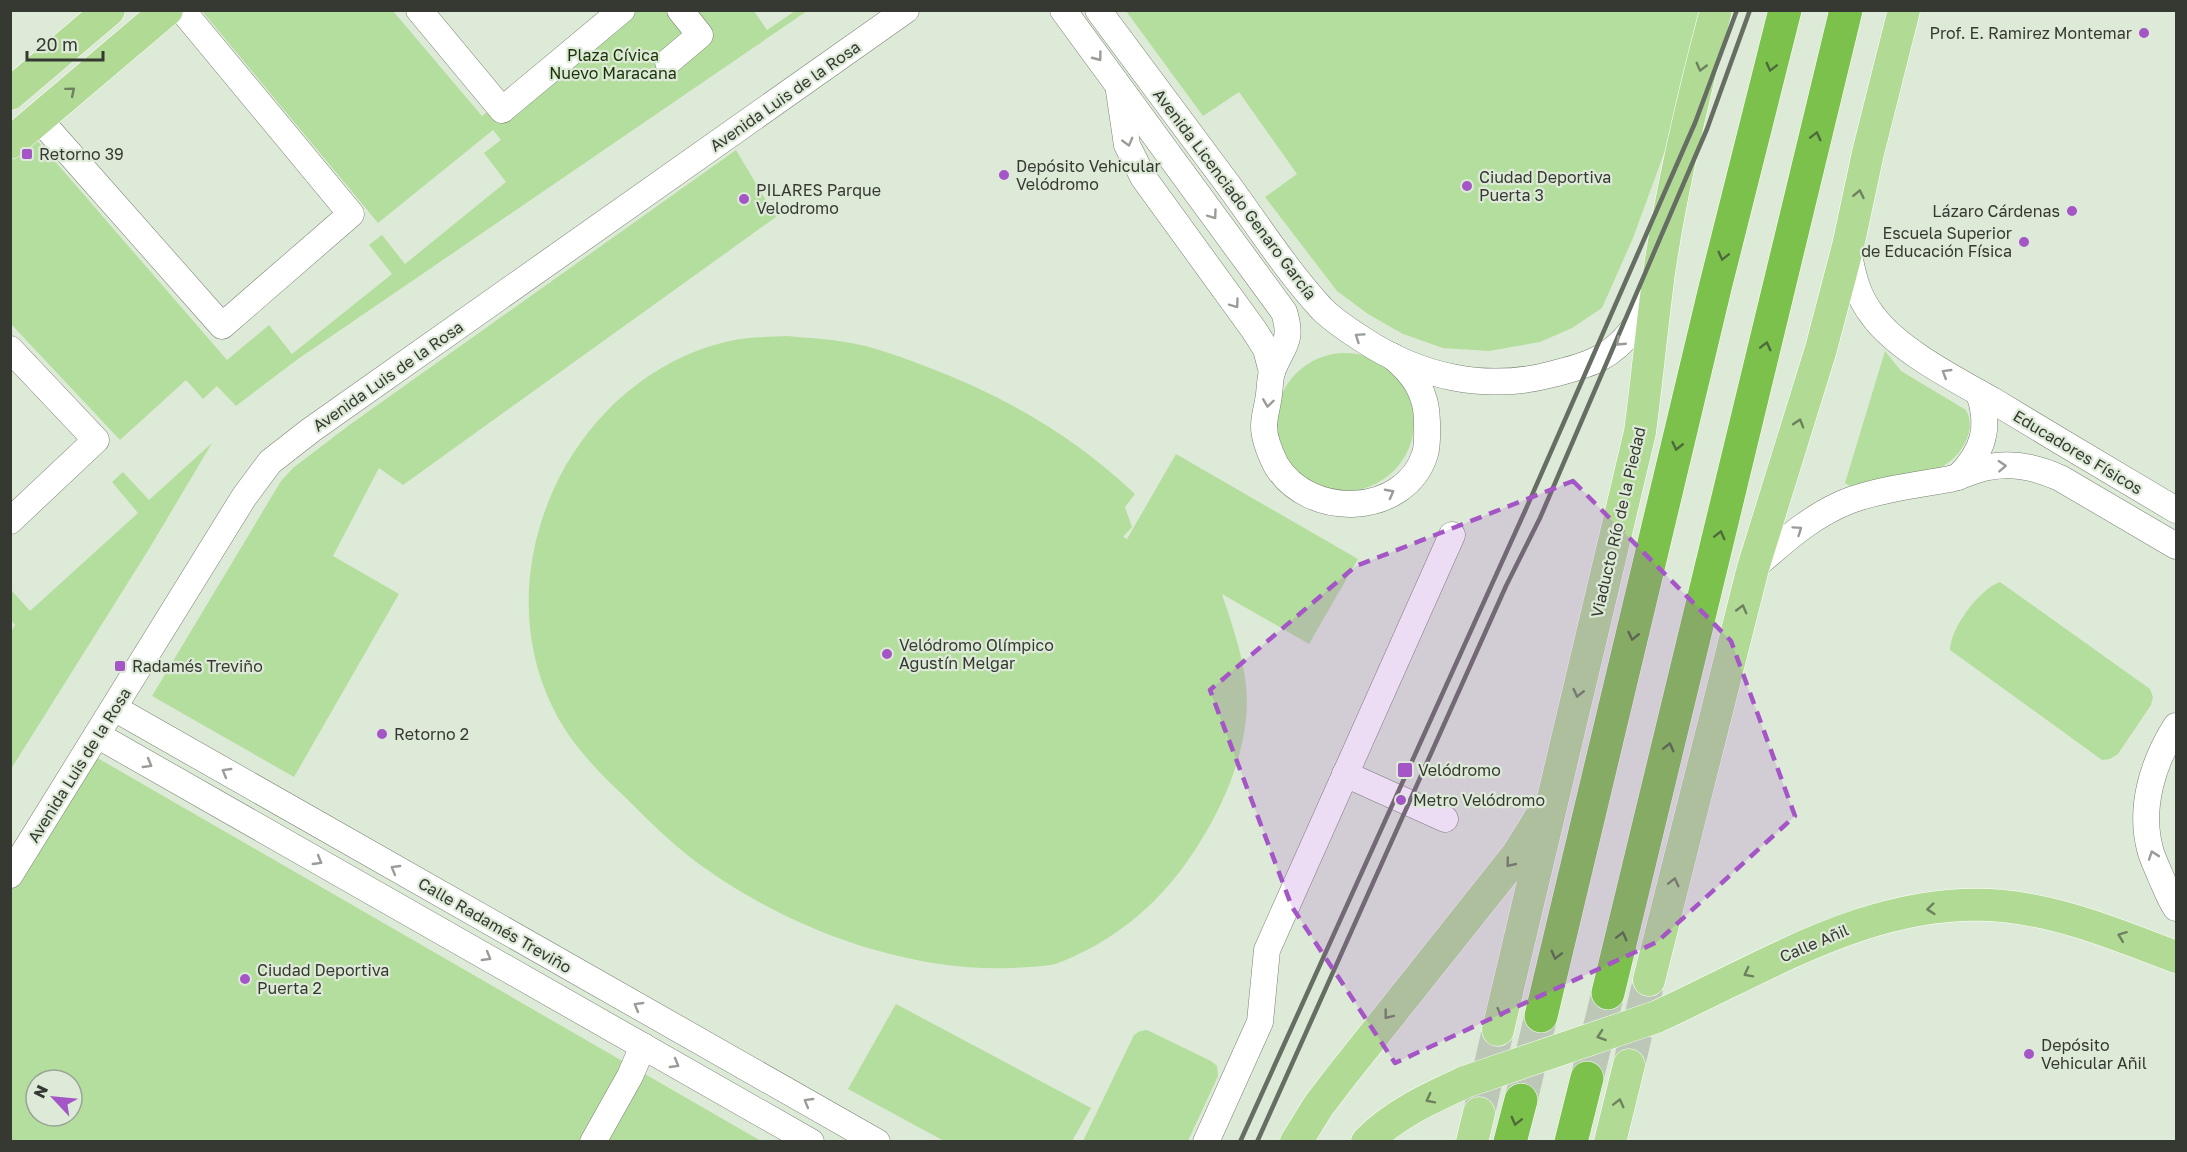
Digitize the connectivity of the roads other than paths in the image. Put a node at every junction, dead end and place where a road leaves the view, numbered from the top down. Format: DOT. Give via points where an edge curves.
graph roads {
  1 [pos="109,10"];
  2 [pos="167,10"];
  3 [pos="182,10"];
  4 [pos="419,10"];
  5 [pos="622,10"];
  6 [pos="680,10"];
  7 [pos="906,10"];
  8 [pos="1063,10"];
  9 [pos="1098,10"];
  10 [pos="1716,10"];
  11 [pos="1785,10"];
  12 [pos="1846,10"];
  13 [pos="1904,10"];
  14 [pos="668,62"];
  15 [pos="1118,85"];
  16 [pos="13,86"];
  17 [pos="39,119"];
  18 [pos="10,143"];
  19 [pos="1848,246"];
  20 [pos="1659,275"];
  21 [pos="10,349"];
  22 [pos="1392,356"];
  23 [pos="1272,372"];
  24 [pos="1979,393"];
  25 [pos="1958,477"];
  26 [pos="2176,510"];
  27 [pos="10,521"];
  28 [pos="1452,535"];
  29 [pos="2176,546"];
  30 [pos="1753,568"];
  31 [pos="114,708"];
  32 [pos="2176,726"];
  33 [pos="98,735"];
  34 [pos="1345,774"];
  35 [pos="1554,797"];
  36 [pos="1444,819"];
  37 [pos="10,875"];
  38 [pos="2176,908"];
  39 [pos="2176,957"];
  40 [pos="1650,980"];
  41 [pos="1608,993"];
  42 [pos="1541,1016"];
  43 [pos="1498,1030"];
  44 [pos="643,1046"];
  45 [pos="1629,1065"];
  46 [pos="1587,1078"];
  47 [pos="1521,1100"];
  48 [pos="1390,1130"];
  49 [pos="835,1132"];
  50 [pos="593,1142"];
  51 [pos="811,1142"];
  52 [pos="877,1142"];
  53 [pos="1206,1142"];
  54 [pos="1296,1142"];
  55 [pos="1366,1142"];
  56 [pos="1510,1142"];
  57 [pos="1571,1142"];
  58 [pos="1610,1142"];
  1 -- 16 [label="main road"];
  17 -- 2 [label="main road, one-way"];
  3 -- 17 [label="street" via="351,213 222,326"];
  4 -- 5 [label="street" via="502,110"];
  6 -- 14 [label="street" via="700,35"];
  7 -- 31 [label="street, Avenida Luis de la Rosa" via="281,452 244,497"];
  8 -- 15 [label="street, Avenida Licenciado Genaro García, one-way"];
  22 -- 9 [label="street, Avenida Licenciado Genaro García, one-way" via="1335,320 1295,277"];
  10 -- 20 [label="main road, Viaducto Río de la Piedad, one-way" via="1692,103"];
  11 -- 42 [label="highway, one-way" via="1714,288"];
  41 -- 12 [label="highway, one-way"];
  19 -- 13 [label="main road, one-way"];
  15 -- 23 [label="street, Avenida Licenciado Genaro García, one-way" via="1127,145 1143,177 1254,330 1266,349"];
  15 -- 23 [label="street, Avenida Licenciado Genaro García, one-way" via="1284,312 1289,328"];
  17 -- 18 [label="main road"];
  24 -- 19 [label="street, Educadores Físicos, one-way" via="1894,338 1873,318 1857,289"];
  30 -- 19 [label="main road, one-way" via="1821,349"];
  20 -- 22 [label="street, Avenida Licenciado Genaro García, one-way" via="1640,318 1623,342 1600,358 1567,370 1497,383 1453,379 1415,368"];
  20 -- 35 [label="main road, Viaducto Río de la Piedad, one-way" via="1640,432"];
  21 -- 27 [label="street" via="96,440"];
  23 -- 22 [label="street, Avenida Licenciado Genaro García, one-way" via="1264,427 1277,466 1300,491 1332,504 1353,504 1390,495 1416,471 1425,454 1424,401 1408,370"];
  24 -- 25 [label="street" via="1985,428 1982,444"];
  24 -- 26 [label="street, Educadores Físicos"];
  25 -- 29 [label="street, Educadores Físicos, one-way" via="2007,465 2043,470"];
  30 -- 25 [label="street, Educadores Físicos, one-way" via="1808,523 1850,501"];
  28 -- 34 [label="street"];
  40 -- 30 [label="main road, one-way"];
  31 -- 33 [label="street, Avenida Luis de la Rosa"];
  49 -- 31 [label="street, Calle Radamés Treviño, one-way"];
  38 -- 32 [label="street, one-way" via="2150,850 2145,814 2152,779 2165,743"];
  33 -- 37 [label="street, Avenida Luis de la Rosa"];
  33 -- 44 [label="street, Calle Radamés Treviño, one-way"];
  34 -- 36 [label="street"];
  34 -- 53 [label="street" via="1267,950 1260,1022"];
  35 -- 43 [label="main road, Viaducto Río de la Piedad, one-way"];
  35 -- 54 [label="main road, one-way" via="1516,855 1319,1105"];
  39 -- 48 [label="main road, Calle Añil, one-way, bridge" via="2042,912 1975,904 1913,911 1864,922 1824,937 1656,1017 1465,1082 1428,1099"];
  44 -- 50 [label="street"];
  44 -- 51 [label="street, Calle Radamés Treviño, one-way"];
  58 -- 45 [label="main road, one-way"];
  46 -- 57 [label="highway"];
  47 -- 56 [label="highway, one-way"];
  48 -- 55 [label="main road, Calle Añil"];
  49 -- 52 [label="street, Calle Radamés Treviño"];
}
